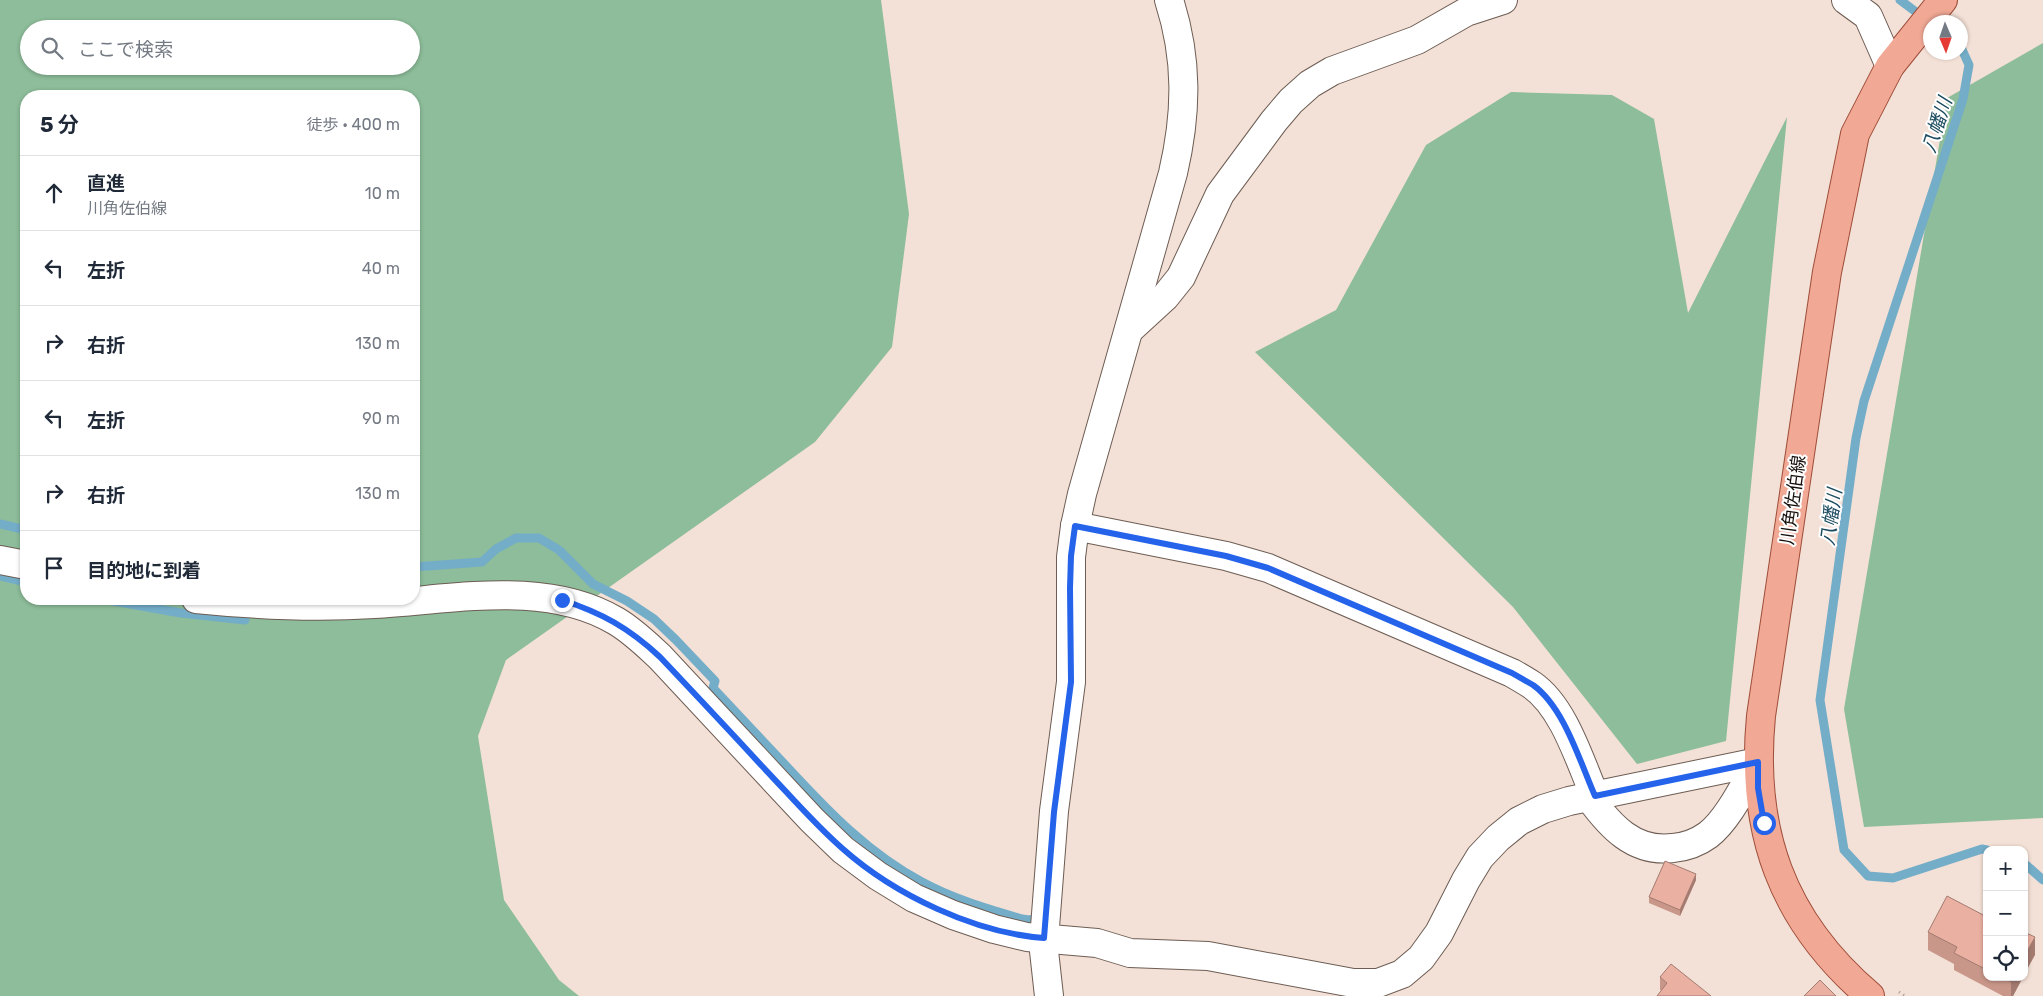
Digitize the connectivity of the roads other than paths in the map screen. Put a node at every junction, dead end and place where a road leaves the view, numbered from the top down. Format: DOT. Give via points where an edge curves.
graph roads {
  1 [pos="1169,0"];
  2 [pos="1503,0"];
  3 [pos="1846,0"];
  4 [pos="1941,2"];
  5 [pos="1890,66"];
  6 [pos="1128,330"];
  7 [pos="1075,526"];
  8 [pos="0,560"];
  9 [pos="20,564"];
  10 [pos="420,601"];
  11 [pos="267,605"];
  12 [pos="373,605"];
  13 [pos="1758,762"];
  14 [pos="1592,797"];
  15 [pos="1032,937"];
  16 [pos="1049,996"];
  17 [pos="1870,996"];
  1 -- 6 [label="street" via="1184,72 1181,140"];
  2 -- 6 [label="street" via="1466,12 1417,40 1332,71 1310,84 1274,121 1220,194 1181,277 1165,297"];
  3 -- 5 [label="street" via="1868,16"];
  4 -- 5 [label="main road, 川角佐伯線"];
  5 -- 13 [label="main road, 川角佐伯線" via="1855,134 1827,272 1761,716"];
  6 -- 7 [label="street"];
  7 -- 14 [label="street" via="1226,556 1268,568 1512,673 1534,686 1551,703 1563,724"];
  7 -- 15 [label="street" via="1070,588 1070,698"];
  8 -- 9 [label="street"];
  10 -- 15 [label="street" via="533,595 589,608 615,621 660,657 843,850 914,898 953,915"];
  11 -- 12 [label="street"];
  13 -- 14 [label="street"];
  13 -- 14 [label="street" via="1720,822 1709,834 1686,846 1661,850 1636,844 1616,829"];
  13 -- 17 [label="main road, 川角佐伯線" via="1758,788 1764,823 1773,858 1787,891 1825,952"];
  14 -- 15 [label="street" via="1543,809 1498,838 1475,865 1439,933 1421,958 1402,974 1378,983 1353,983 1208,956 1130,954 1097,943"];
  15 -- 16 [label="street"];
}
